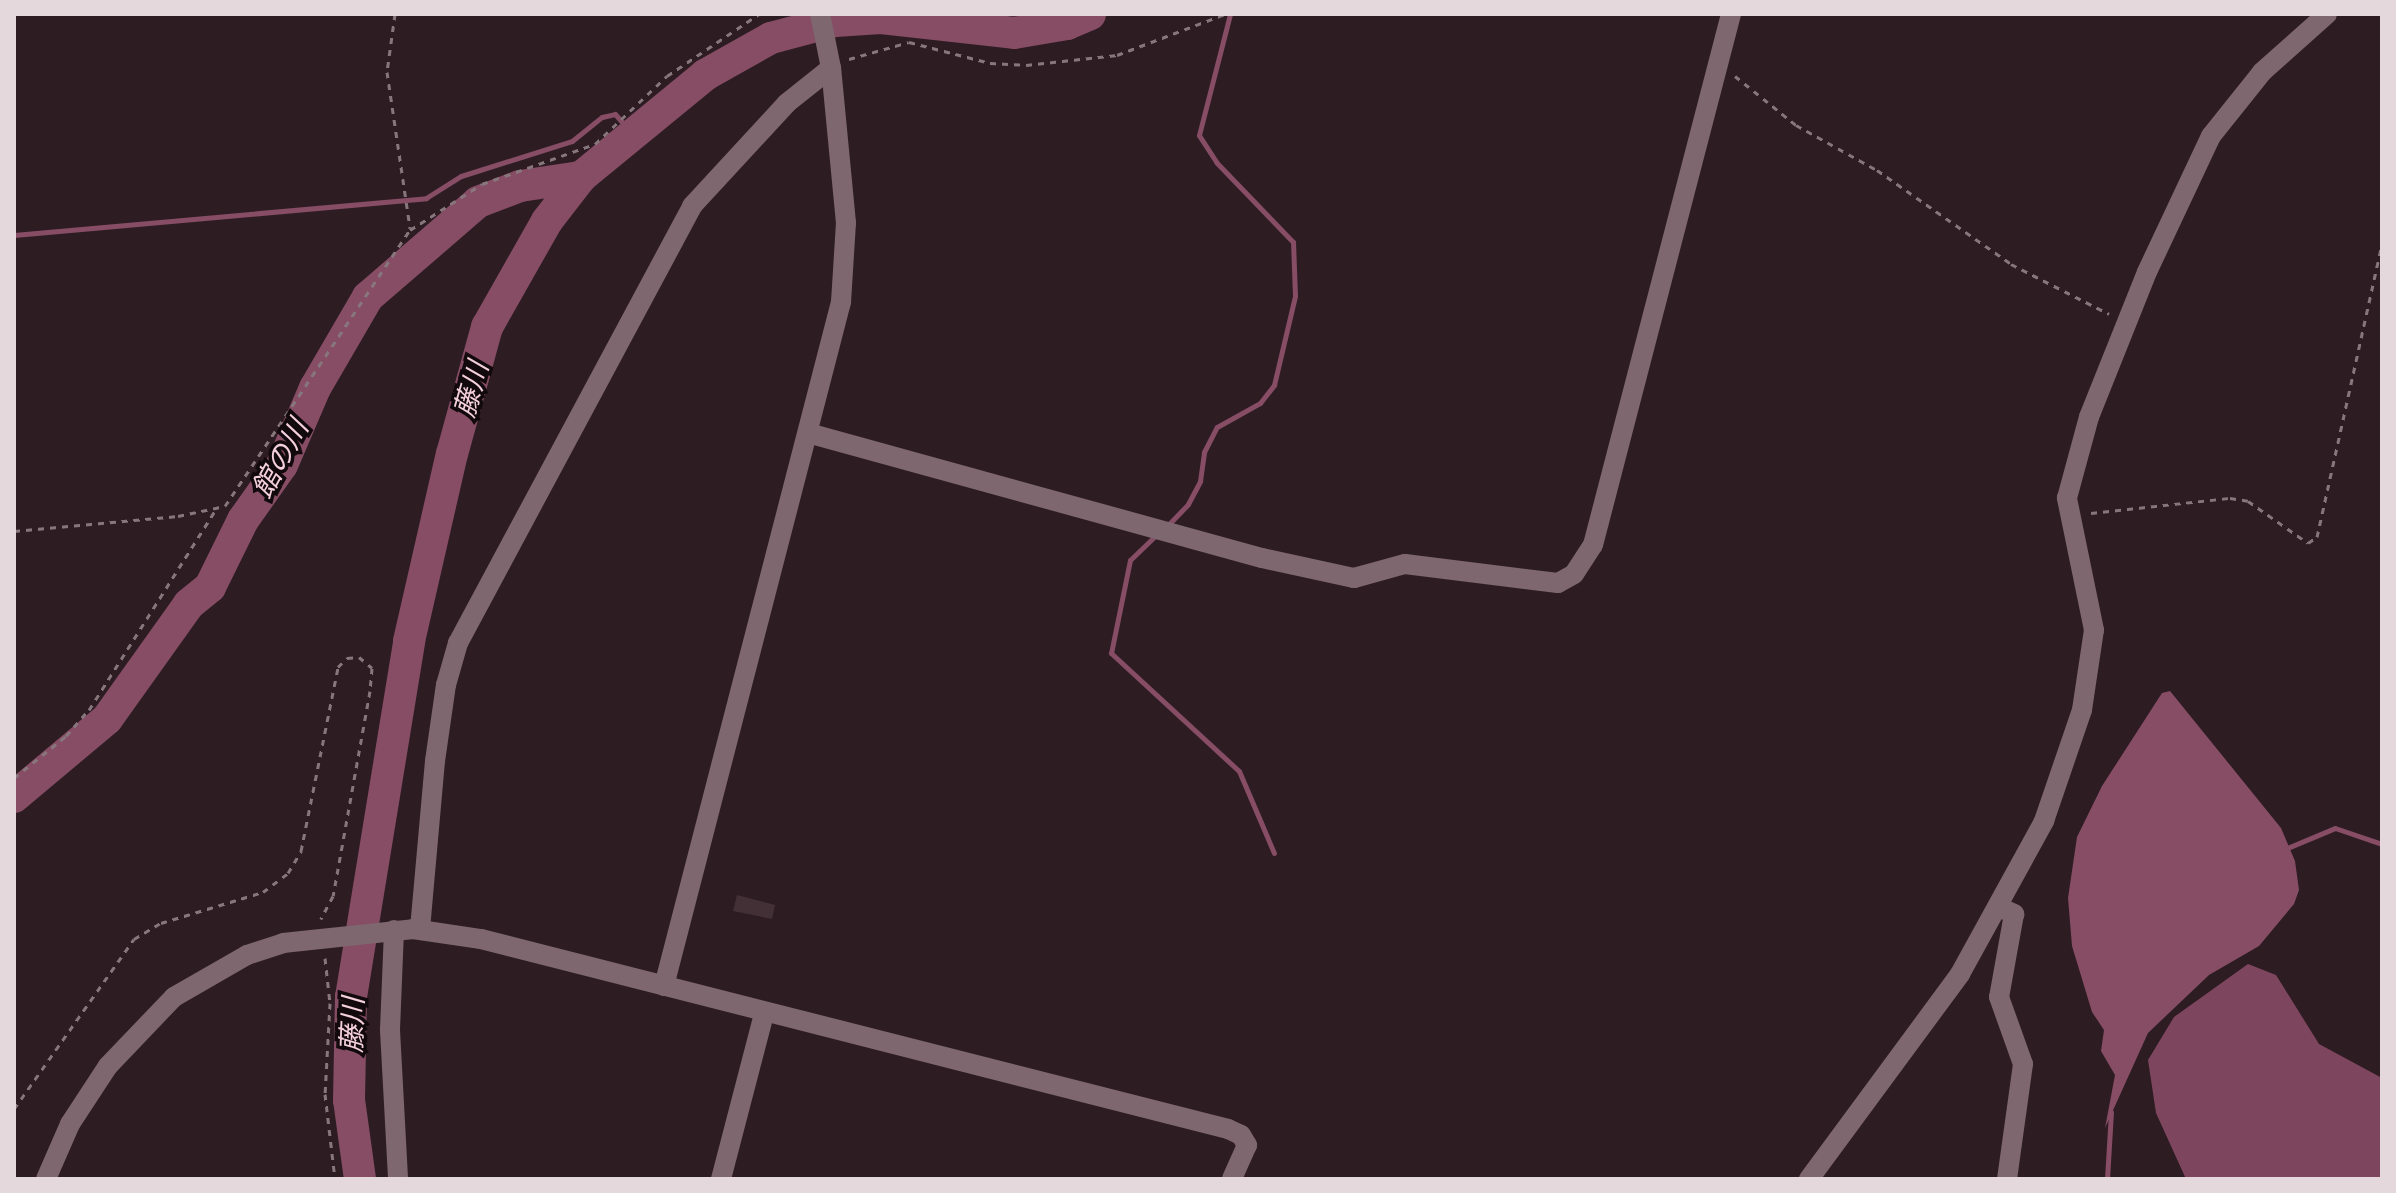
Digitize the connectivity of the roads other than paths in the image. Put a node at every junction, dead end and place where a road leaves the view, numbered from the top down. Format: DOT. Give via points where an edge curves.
graph roads {
  1 [pos="820,14"];
  2 [pos="1731,14"];
  3 [pos="2327,14"];
  4 [pos="831,68"];
  5 [pos="808,433"];
  6 [pos="1999,907"];
  7 [pos="420,929"];
  8 [pos="389,930"];
  9 [pos="664,986"];
  10 [pos="764,1014"];
  11 [pos="46,1179"];
  12 [pos="398,1179"];
  13 [pos="721,1179"];
  14 [pos="1232,1179"];
  15 [pos="1809,1179"];
  16 [pos="2007,1179"];
  1 -- 4 [label="street"];
  2 -- 5 [label="street" via="1593,545 1574,574 1558,583 1405,564 1354,578 1262,558"];
  3 -- 6 [label="street" via="2262,72 2211,136 2089,417 2067,498 2094,630 2082,710 2044,821 2017,863"];
  4 -- 5 [label="street" via="846,223 843,286"];
  4 -- 7 [label="street" via="787,103 692,206 458,643 435,761"];
  5 -- 9 [label="street"];
  6 -- 15 [label="street" via="1960,974"];
  6 -- 16 [label="street" via="2014,914 1999,997 2023,1064"];
  7 -- 8 [label="street"];
  7 -- 9 [label="street" via="481,939"];
  8 -- 11 [label="street" via="329,936 247,955 174,997 108,1066 70,1124"];
  8 -- 12 [label="street"];
  9 -- 10 [label="street"];
  10 -- 13 [label="street"];
  10 -- 14 [label="street" via="1228,1129 1247,1145"];
}
